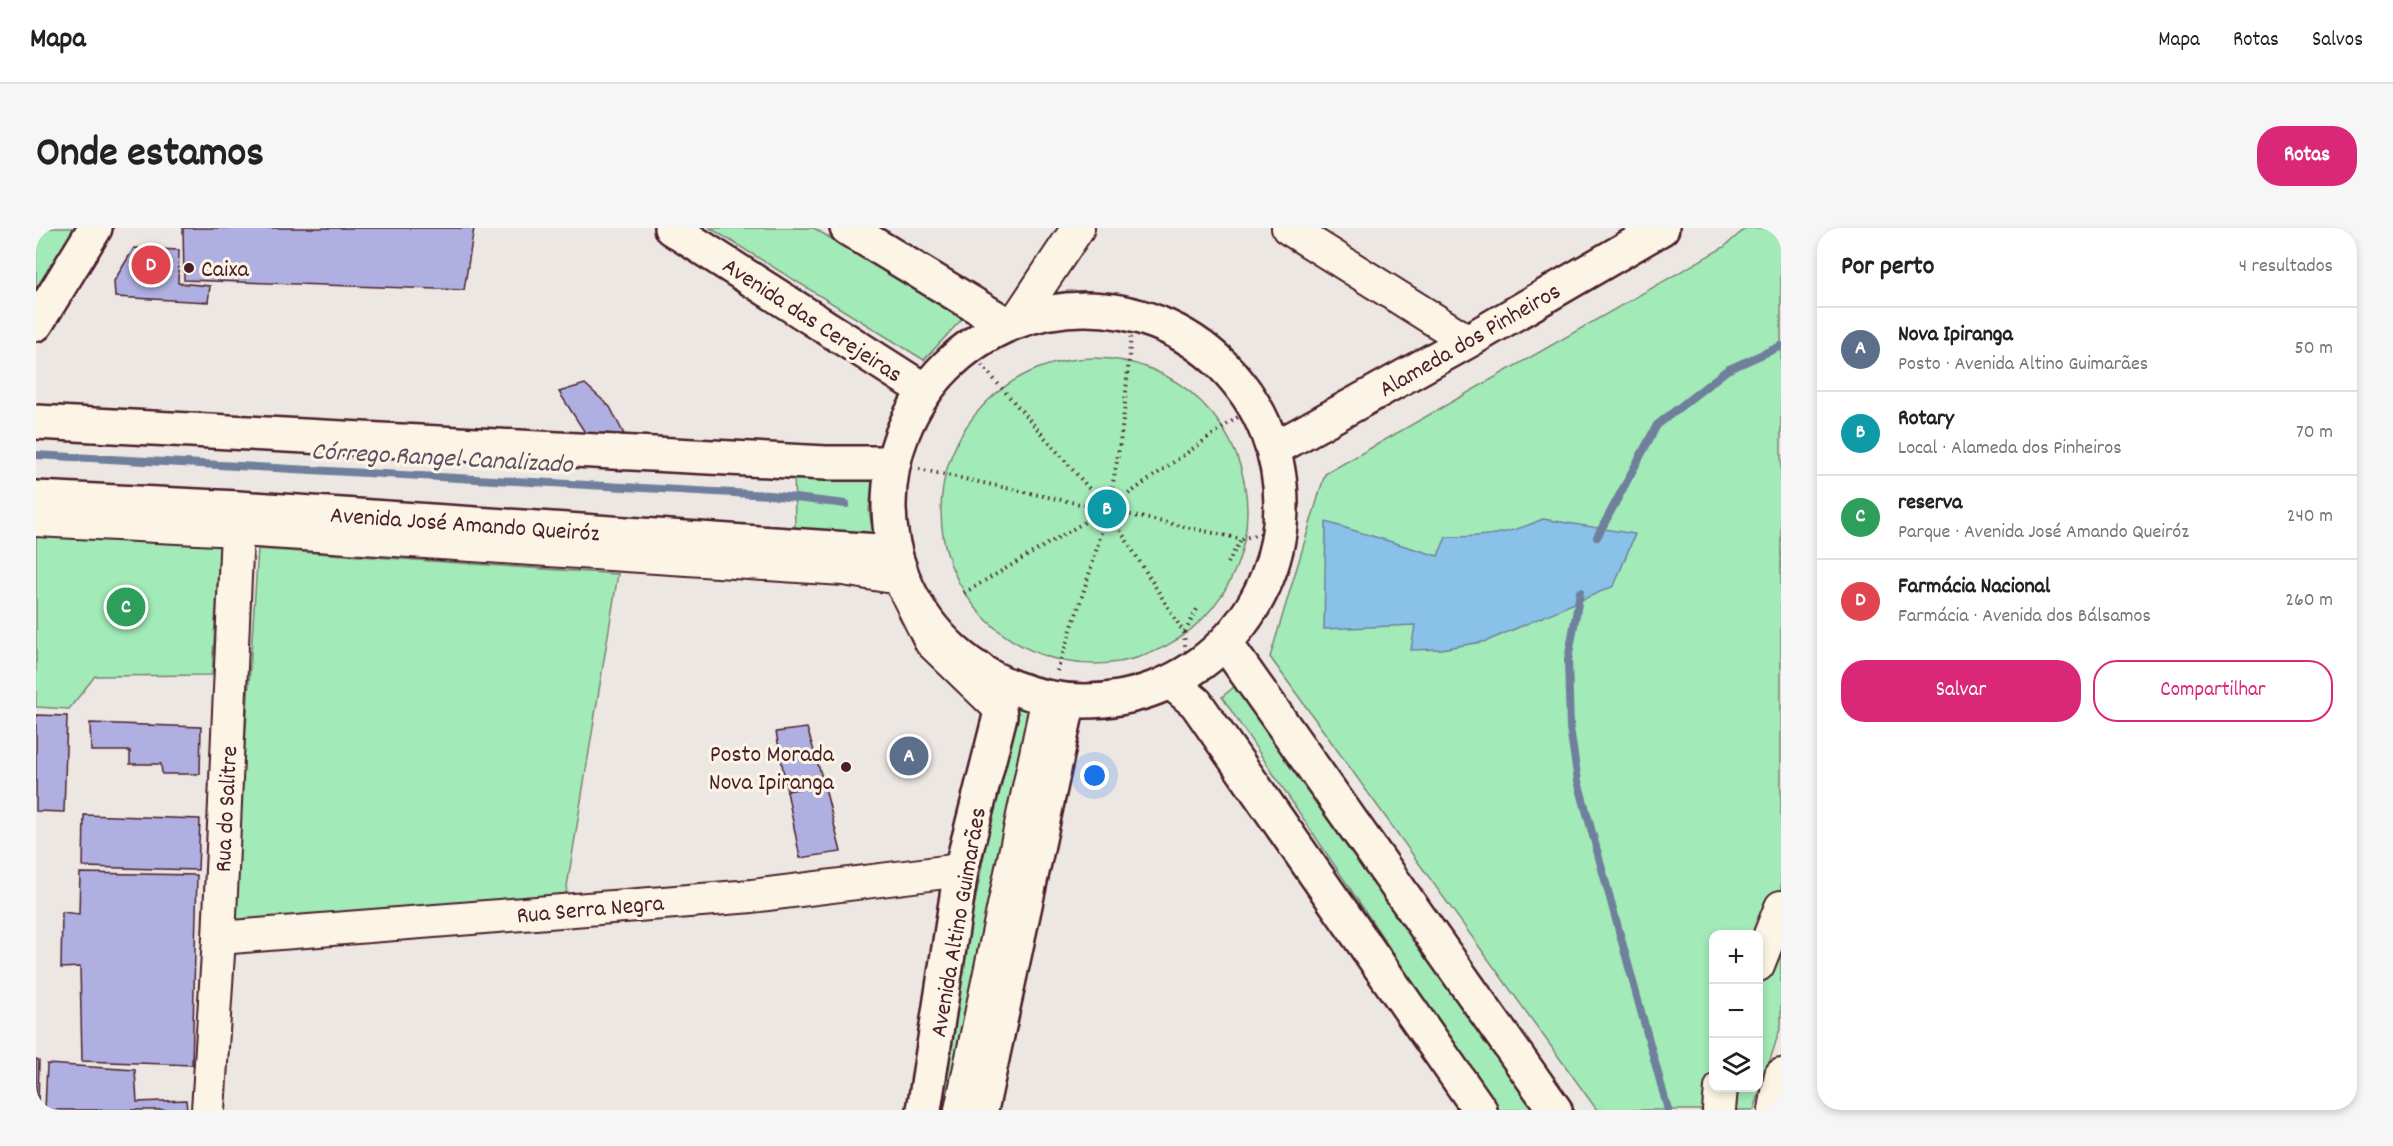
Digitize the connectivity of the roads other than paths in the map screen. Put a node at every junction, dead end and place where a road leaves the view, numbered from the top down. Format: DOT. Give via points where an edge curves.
graph roads {
  1 [pos="95,228"];
  2 [pos="671,228"];
  3 [pos="847,228"];
  4 [pos="1078,228"];
  5 [pos="1288,228"];
  6 [pos="1662,228"];
  7 [pos="1011,323"];
  8 [pos="36,324"];
  9 [pos="1468,341"];
  10 [pos="924,390"];
  11 [pos="36,422"];
  12 [pos="1275,449"];
  13 [pos="892,464"];
  14 [pos="36,498"];
  15 [pos="238,519"];
  16 [pos="36,520"];
  17 [pos="894,552"];
  18 [pos="1226,644"];
  19 [pos="979,669"];
  20 [pos="1179,678"];
  21 [pos="1058,701"];
  22 [pos="999,708"];
  23 [pos="961,870"];
  24 [pos="1781,907"];
  25 [pos="219,938"];
  26 [pos="1768,951"];
  27 [pos="1721,1092"];
  28 [pos="208,1110"];
  29 [pos="924,1110"];
  30 [pos="961,1110"];
  31 [pos="981,1110"];
  32 [pos="1480,1110"];
  33 [pos="1555,1110"];
  34 [pos="1719,1110"];
  1 -- 8 [label="main road"];
  2 -- 10 [label="main road, Avenida das Cerejeiras"];
  3 -- 7 [label="main road"];
  4 -- 7 [label="street"];
  5 -- 9 [label="street"];
  6 -- 9 [label="main road, Alameda dos Pinheiros"];
  7 -- 10 [label="main road" via="966,347"];
  7 -- 12 [label="main road" via="1038,314 1086,308 1133,314 1182,333 1223,364 1255,405"];
  9 -- 12 [label="main road, Alameda dos Pinheiros"];
  10 -- 13 [label="main road" via="904,425"];
  11 -- 13 [label="main road"];
  12 -- 18 [label="main road" via="1282,490 1282,528 1263,591"];
  13 -- 17 [label="main road" via="888,508"];
  14 -- 15 [label="main road, Avenida José Amando Queiróz"];
  15 -- 16 [label="street"];
  15 -- 17 [label="main road, Avenida José Amando Queiróz"];
  15 -- 22 [label="street" via="843,569 899,578 931,642"];
  15 -- 25 [label="street, Rua do Salitre"];
  17 -- 19 [label="main road" via="912,598 941,638"];
  18 -- 20 [label="main road"];
  18 -- 33 [label="main road"];
  19 -- 21 [label="main road" via="1012,687"];
  19 -- 22 [label="main road" via="997,695"];
  20 -- 21 [label="main road" via="1130,696"];
  20 -- 32 [label="main road"];
  21 -- 30 [label="street"];
  21 -- 31 [label="main road"];
  22 -- 23 [label="main road, Avenida Altino Guimarães"];
  23 -- 25 [label="street, Rua Serra Negra" via="752,896"];
  23 -- 29 [label="main road, Avenida Altino Guimarães"];
  24 -- 26 [label="street"];
  25 -- 28 [label="street, Rua do Salitre"];
  27 -- 34 [label="street"];
}
